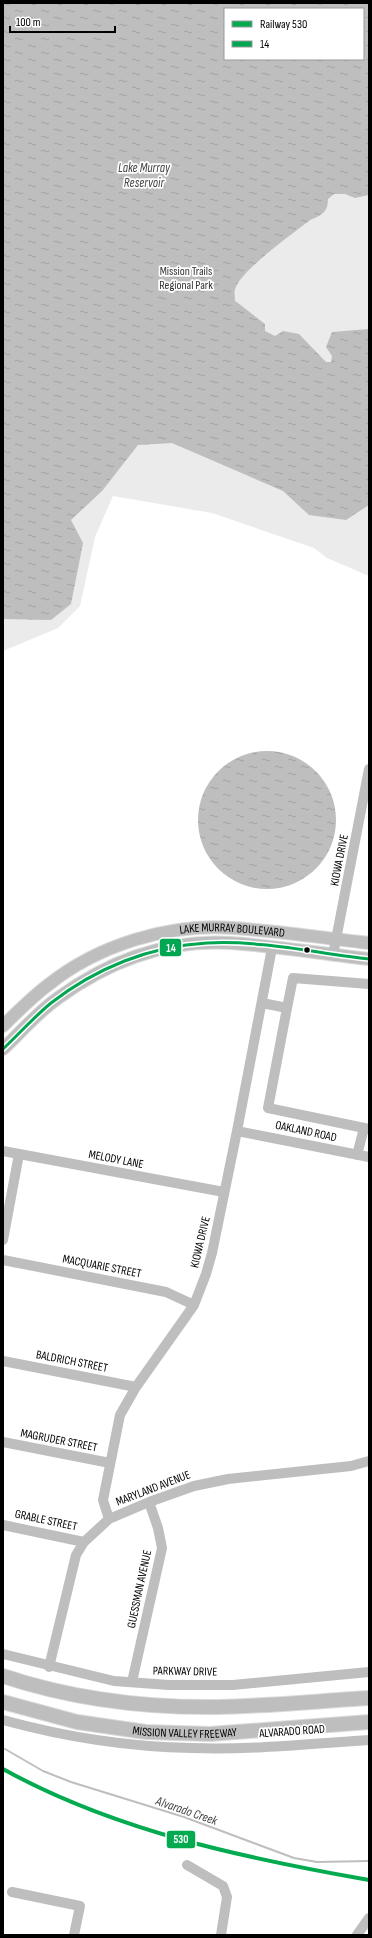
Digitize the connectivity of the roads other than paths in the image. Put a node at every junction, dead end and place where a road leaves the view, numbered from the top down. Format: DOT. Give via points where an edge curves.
graph roads {
  1 [pos="369,769"];
  2 [pos="336,940"];
  3 [pos="369,943"];
  4 [pos="272,948"];
  5 [pos="333,955"];
  6 [pos="369,958"];
  7 [pos="369,984"];
  8 [pos="262,1003"];
  9 [pos="288,1008"];
  10 [pos="3,1026"];
  11 [pos="3,1050"];
  12 [pos="366,1128"];
  13 [pos="237,1131"];
  14 [pos="3,1151"];
  15 [pos="19,1154"];
  16 [pos="357,1155"];
  17 [pos="369,1157"];
  18 [pos="224,1192"];
  19 [pos="3,1240"];
  20 [pos="3,1260"];
  21 [pos="194,1305"];
  22 [pos="3,1360"];
  23 [pos="136,1387"];
  24 [pos="3,1442"];
  25 [pos="369,1461"];
  26 [pos="110,1463"];
  27 [pos="149,1502"];
  28 [pos="109,1519"];
  29 [pos="3,1525"];
  30 [pos="84,1542"];
  31 [pos="3,1654"];
  32 [pos="49,1667"];
  33 [pos="369,1672"];
  34 [pos="3,1676"];
  35 [pos="132,1682"];
  36 [pos="369,1698"];
  37 [pos="3,1702"];
  38 [pos="3,1720"];
  39 [pos="369,1722"];
  40 [pos="369,1740"];
  41 [pos="187,1865"];
  42 [pos="12,1892"];
  43 [pos="369,1918"];
  44 [pos="74,1935"];
  45 [pos="221,1935"];
  46 [pos="357,1935"];
  1 -- 2 [label="street, KIOWA DRIVE"];
  2 -- 3 [label="main road, LAKE MURRAY BOULEVARD"];
  2 -- 5 [label="street, KIOWA DRIVE"];
  2 -- 10 [label="main road, LAKE MURRAY BOULEVARD" via="231,927 163,932 129,941 102,952 68,971 49,984"];
  4 -- 5 [label="main road, LAKE MURRAY BOULEVARD"];
  4 -- 8 [label="street, KIOWA DRIVE"];
  4 -- 11 [label="main road, LAKE MURRAY BOULEVARD" via="207,943 165,948 136,956 110,967 58,998"];
  5 -- 6 [label="main road, LAKE MURRAY BOULEVARD"];
  7 -- 9 [label="street" via="293,978"];
  8 -- 9 [label="street"];
  8 -- 13 [label="street, KIOWA DRIVE"];
  9 -- 12 [label="street" via="268,1108"];
  12 -- 16 [label="street"];
  13 -- 16 [label="street, OAKLAND ROAD"];
  13 -- 18 [label="street, KIOWA DRIVE"];
  14 -- 15 [label="street, MELODY LANE"];
  15 -- 18 [label="street, MELODY LANE"];
  15 -- 19 [label="street"];
  16 -- 17 [label="street, OAKLAND ROAD"];
  18 -- 21 [label="street, KIOWA DRIVE" via="212,1253"];
  20 -- 21 [label="street, MACQUARIE STREET" via="166,1292"];
  21 -- 23 [label="street, KIOWA DRIVE"];
  22 -- 23 [label="street, BALDRICH STREET"];
  23 -- 26 [label="street, KIOWA DRIVE" via="120,1415"];
  24 -- 26 [label="street, MAGRUDER STREET"];
  25 -- 27 [label="street, MARYLAND AVENUE" via="351,1466 228,1479 194,1486"];
  26 -- 28 [label="street, KIOWA DRIVE" via="102,1500"];
  27 -- 28 [label="street, MARYLAND AVENUE"];
  27 -- 35 [label="street, GUESSMAN AVENUE" via="162,1548"];
  28 -- 30 [label="street, MARYLAND AVENUE"];
  29 -- 30 [label="street, GRABLE STREET"];
  30 -- 32 [label="street, MARYLAND AVENUE" via="76,1555"];
  31 -- 32 [label="street, PARKWAY DRIVE"];
  32 -- 35 [label="street, PARKWAY DRIVE" via="114,1681"];
  33 -- 35 [label="street, PARKWAY DRIVE" via="233,1684 169,1686"];
  34 -- 36 [label="highway, MISSION VALLEY FREEWAY" via="52,1690 142,1704 218,1707"];
  37 -- 39 [label="highway, MISSION VALLEY FREEWAY" via="77,1722 146,1732 210,1734"];
  38 -- 40 [label="street, ALVARADO ROAD" via="74,1737 168,1747 224,1748"];
  41 -- 45 [label="street" via="223,1886 227,1897"];
  42 -- 44 [label="street" via="80,1906"];
  43 -- 46 [label="street"];
}
